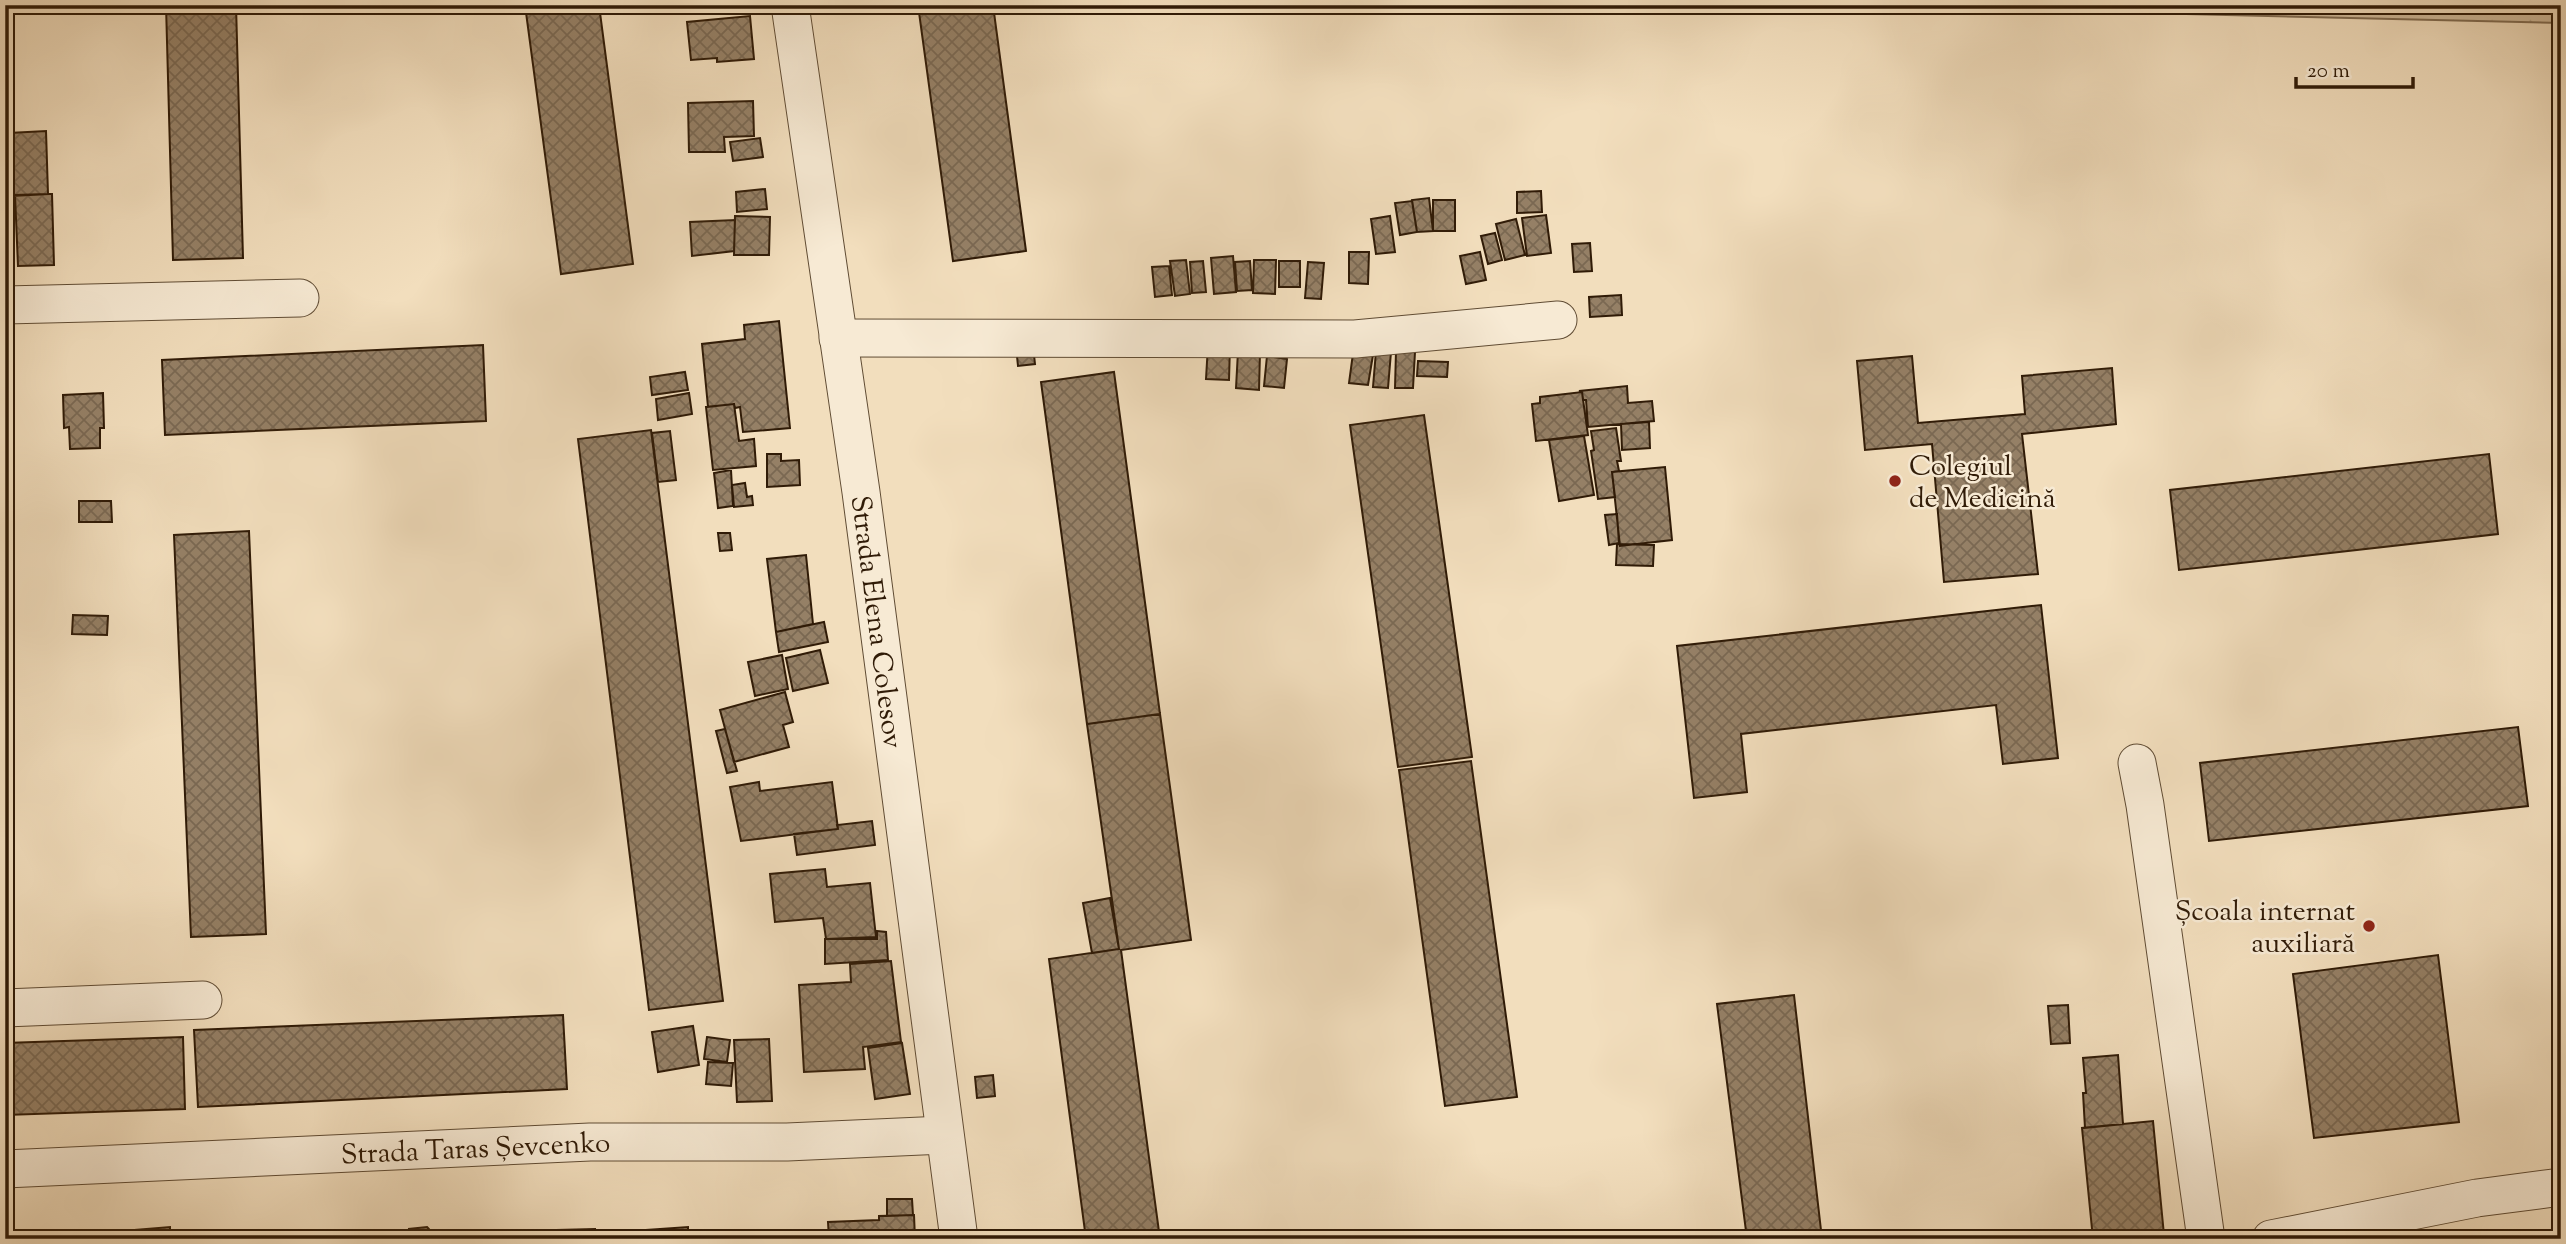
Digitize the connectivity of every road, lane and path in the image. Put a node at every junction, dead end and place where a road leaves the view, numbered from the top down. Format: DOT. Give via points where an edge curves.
graph roads {
  1 [pos="790,5"];
  2 [pos="300,298"];
  3 [pos="5,305"];
  4 [pos="1558,320"];
  5 [pos="838,338"];
  6 [pos="2137,763"];
  7 [pos="203,1000"];
  8 [pos="5,1008"];
  9 [pos="944,1135"];
  10 [pos="5,1169"];
  11 [pos="2561,1187"];
  12 [pos="2382,1227"];
  13 [pos="959,1239"];
  14 [pos="2206,1239"];
  15 [pos="2271,1239"];
  1 -- 5 [label="street, Strada Elena Colesov"];
  2 -- 3 [label="street"];
  4 -- 5 [label="street" via="1355,339"];
  5 -- 9 [label="street, Strada Elena Colesov"];
  6 -- 14 [label="street"];
  7 -- 8 [label="street"];
  9 -- 10 [label="street, Strada Taras Șevcenko" via="787,1142 590,1142"];
  9 -- 13 [label="street, Strada Elena Colesov"];
  11 -- 12 [label="street" via="2477,1198"];
  12 -- 15 [label="street"];
}
